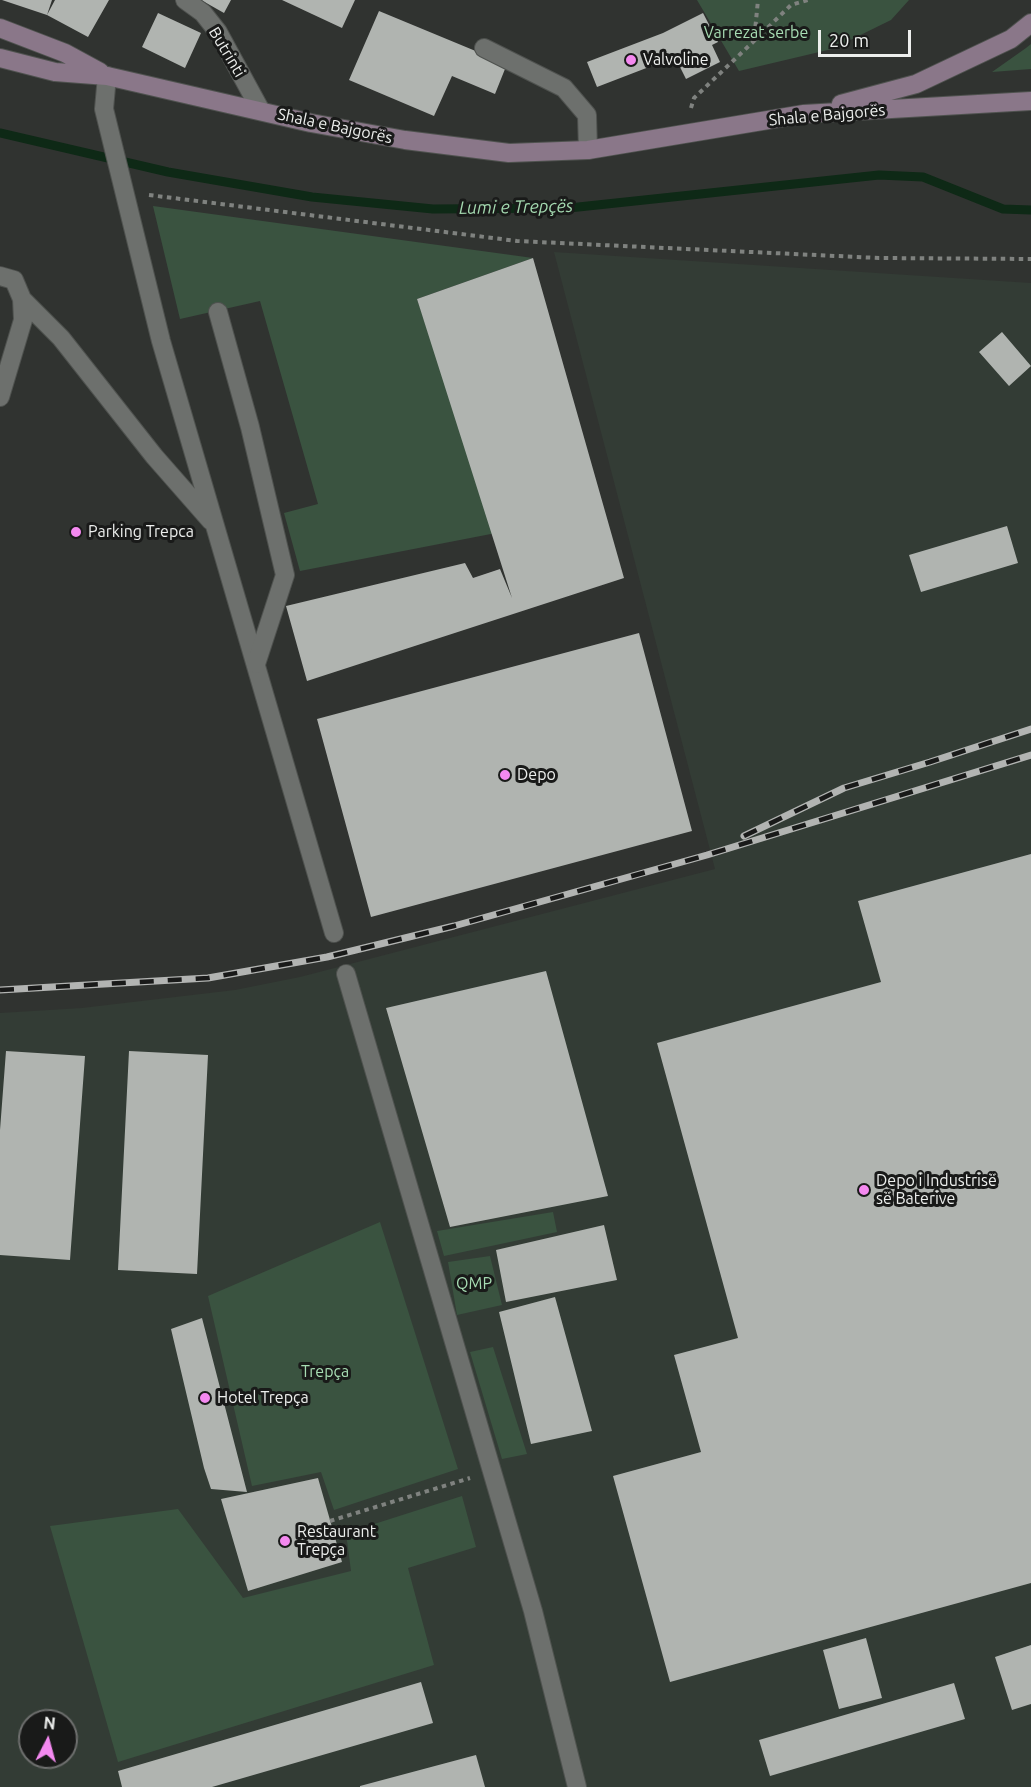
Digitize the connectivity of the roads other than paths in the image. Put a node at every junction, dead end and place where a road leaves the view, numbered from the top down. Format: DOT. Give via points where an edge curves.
graph roads {
  1 [pos="185,0"];
  2 [pos="1031,23"];
  3 [pos="0,28"];
  4 [pos="483,48"];
  5 [pos="0,58"];
  6 [pos="107,76"];
  7 [pos="1031,101"];
  8 [pos="261,111"];
  9 [pos="804,114"];
  10 [pos="588,150"];
  11 [pos="0,276"];
  12 [pos="22,299"];
  13 [pos="218,312"];
  14 [pos="0,397"];
  15 [pos="215,525"];
  16 [pos="256,664"];
  17 [pos="334,933"];
  18 [pos="346,974"];
  19 [pos="577,1787"];
  1 -- 8 [label="street, Butrinti" via="218,32"];
  2 -- 9 [label="main road" via="1011,39 916,84"];
  3 -- 6 [label="main road" via="65,53"];
  4 -- 10 [label="street" via="564,88 587,115"];
  5 -- 6 [label="main road" via="56,72"];
  6 -- 8 [label="main road, Shala e Bajgorës"];
  6 -- 15 [label="street" via="104,109 122,186 161,341"];
  7 -- 9 [label="main road, Shala e Bajgorës"];
  8 -- 10 [label="main road, Shala e Bajgorës" via="405,140 509,153"];
  9 -- 10 [label="main road, Shala e Bajgorës"];
  11 -- 12 [label="street" via="14,280"];
  12 -- 14 [label="street" via="23,320"];
  12 -- 15 [label="street" via="61,338 154,456"];
  13 -- 16 [label="street" via="285,575"];
  15 -- 16 [label="street"];
  16 -- 17 [label="street"];
  18 -- 19 [label="street" via="533,1611"];
}
